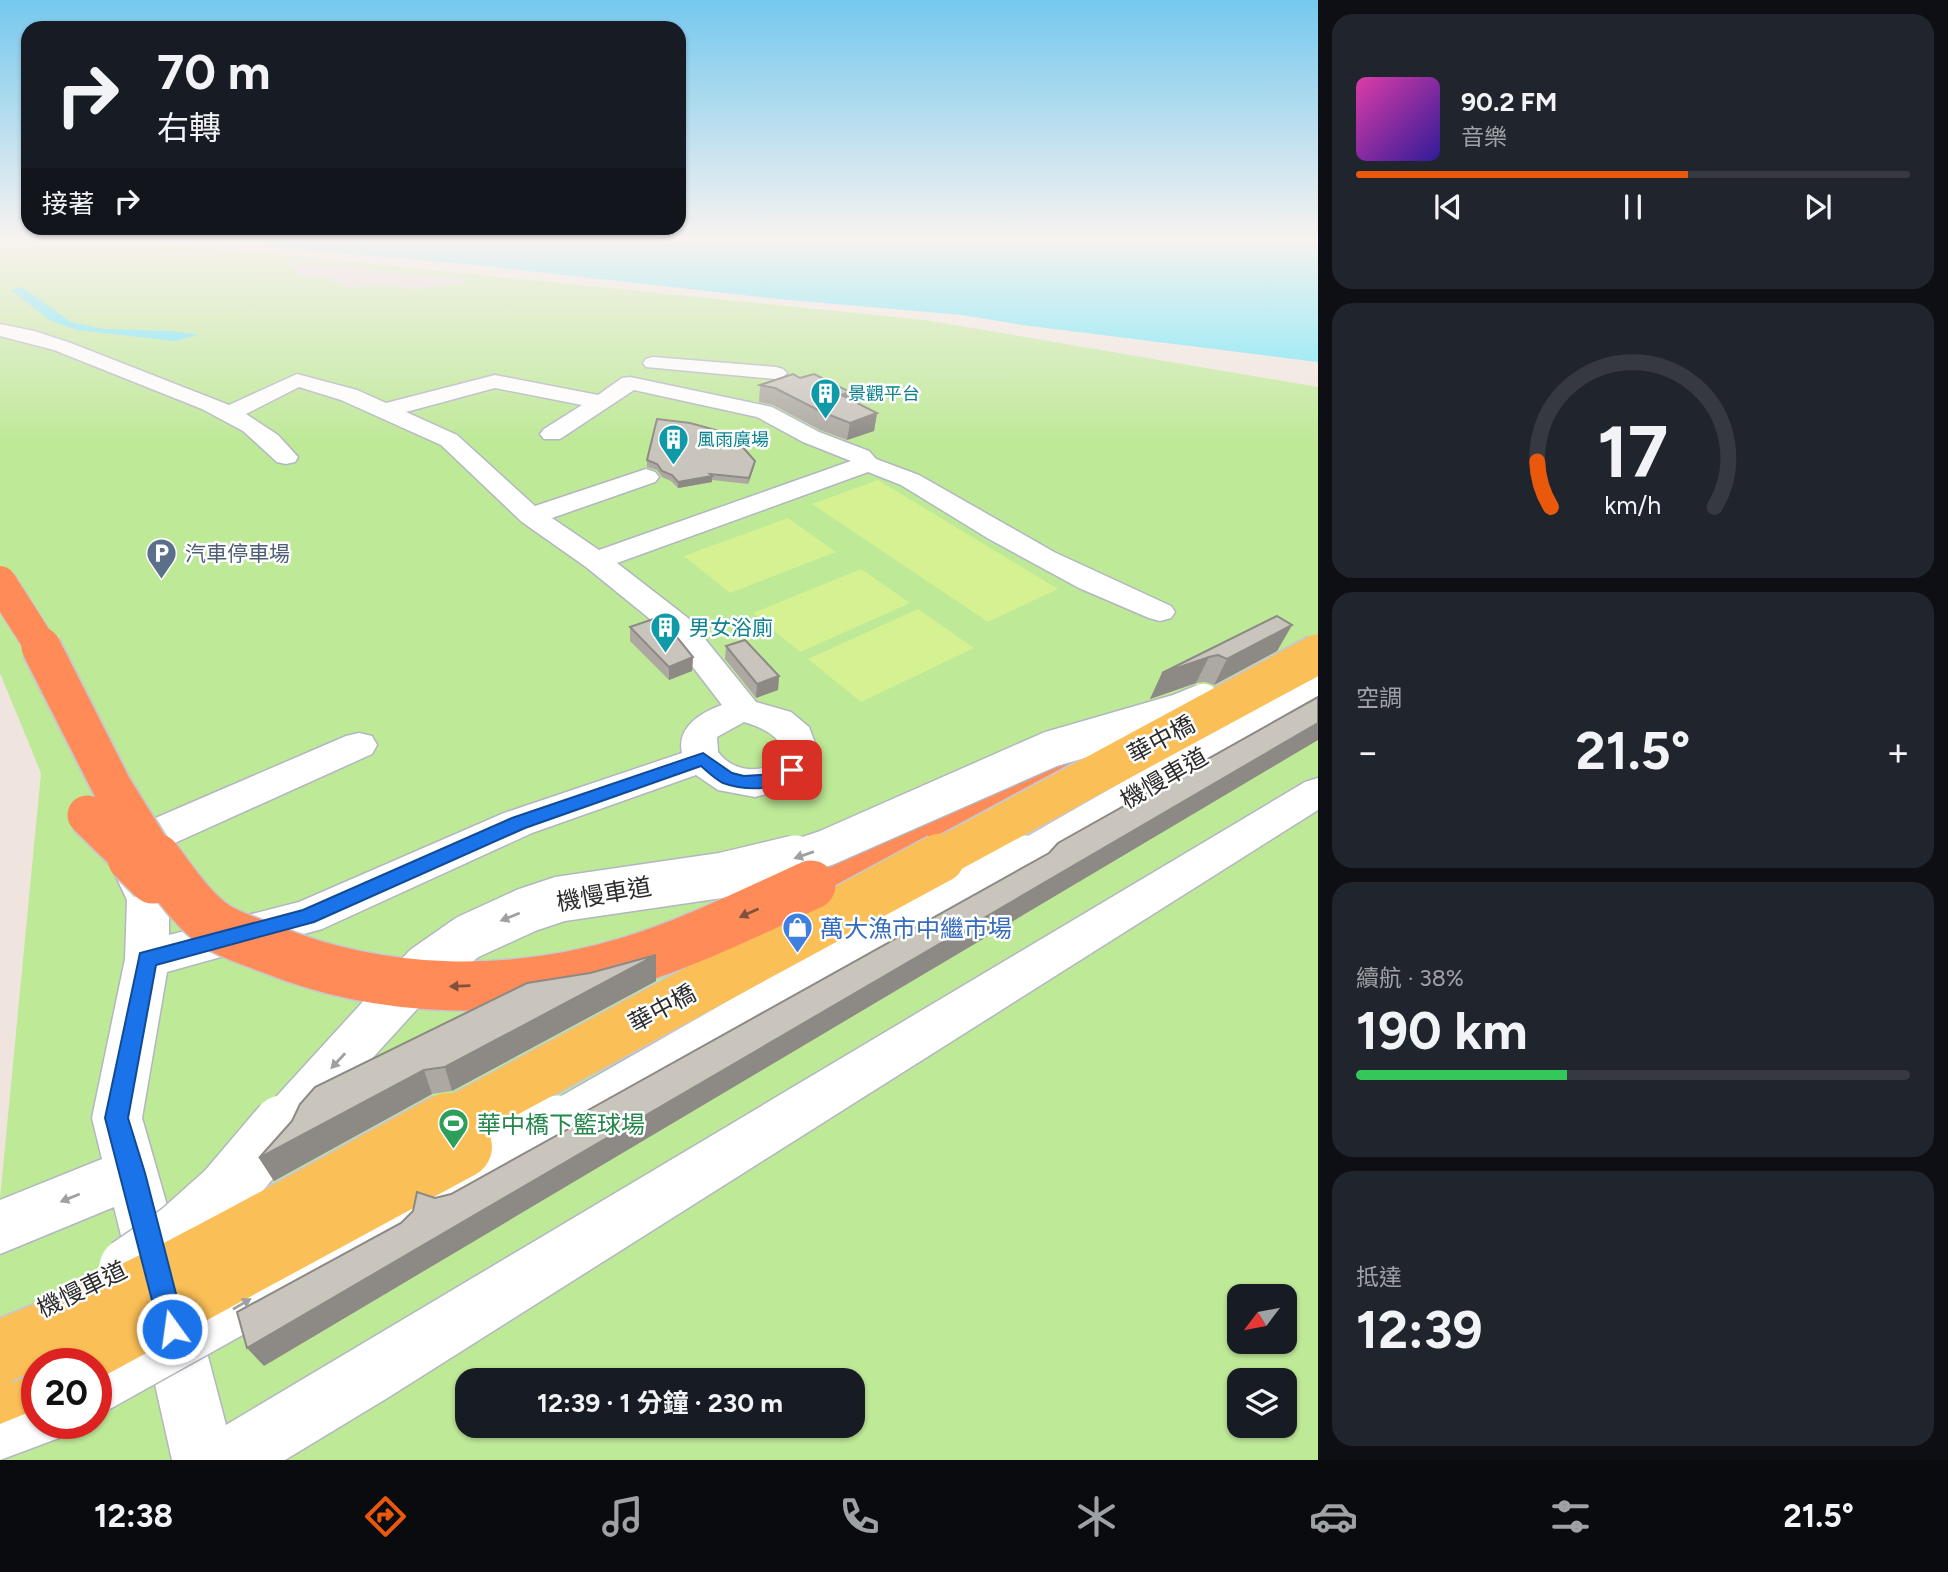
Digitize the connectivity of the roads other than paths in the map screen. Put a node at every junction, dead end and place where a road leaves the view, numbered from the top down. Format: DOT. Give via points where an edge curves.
graph roads {
  1 [pos="0,330"];
  2 [pos="776,373"];
  3 [pos="630,383"];
  4 [pos="601,402"];
  5 [pos="384,411"];
  6 [pos="229,414"];
  7 [pos="552,434"];
  8 [pos="286,457"];
  9 [pos="867,464"];
  10 [pos="646,477"];
  11 [pos="531,516"];
  12 [pos="596,561"];
  13 [pos="0,582"];
  14 [pos="0,589"];
  15 [pos="1160,612"];
  16 [pos="1318,641"];
  17 [pos="1318,654"];
  18 [pos="1318,677"];
  19 [pos="1318,691"];
  20 [pos="744,710"];
  21 [pos="1182,727"];
  22 [pos="359,746"];
  23 [pos="703,759"];
  24 [pos="1318,792"];
  25 [pos="87,815"];
  26 [pos="123,849"];
  27 [pos="213,924"];
  28 [pos="147,959"];
  29 [pos="133,1173"];
  30 [pos="0,1227"];
  31 [pos="0,1327"];
  32 [pos="91,1348"];
  33 [pos="0,1352"];
  34 [pos="112,1376"];
  35 [pos="21,1382"];
  36 [pos="0,1391"];
  37 [pos="21,1422"];
  38 [pos="0,1431"];
  39 [pos="204,1460"];
  40 [pos="226,1460"];
  1 -- 6 [label="lane" via="85,355"];
  2 -- 3 [label="lane" via="659,358"];
  3 -- 4 [label="lane"];
  3 -- 9 [label="lane" via="764,412 860,456"];
  4 -- 5 [label="lane" via="495,381"];
  4 -- 7 [label="lane"];
  5 -- 6 [label="lane" via="297,380"];
  5 -- 11 [label="lane" via="449,440"];
  6 -- 8 [label="lane"];
  9 -- 12 [label="lane"];
  9 -- 15 [label="lane" via="885,467 915,482 1027,550"];
  10 -- 11 [label="lane"];
  11 -- 12 [label="lane"];
  12 -- 20 [label="lane" via="677,625"];
  13 -- 27 [label="highway, bridge" via="38,638 122,805 153,855"];
  14 -- 26 [label="lane"];
  16 -- 31 [label="lane, 機慢車道, one-way, bridge" via="1179,712 1051,750 826,848 724,875 560,899 487,927 425,967 226,1190 179,1232 79,1295"];
  17 -- 21 [label="main road, 華中橋, bridge"];
  18 -- 32 [label="main road, 華中橋, bridge"];
  34 -- 19 [label="lane, 機慢車道, one-way, bridge"];
  20 -- 23 [label="lane" via="716,718 706,727 700,737"];
  20 -- 23 [label="lane" via="775,718 797,736 801,747 792,770 778,779 744,782 726,778"];
  21 -- 27 [label="highway, one-way, bridge" via="1050,769 716,928 601,969 461,987 400,985 340,975 277,954"];
  21 -- 33 [label="main road, 華中橋, bridge" via="190,1264"];
  22 -- 26 [label="lane"];
  23 -- 28 [label="lane" via="518,823 307,917"];
  24 -- 40 [label="lane"];
  25 -- 27 [label="highway, bridge" via="141,870"];
  26 -- 28 [label="lane" via="148,901"];
  28 -- 29 [label="lane" via="117,1118"];
  29 -- 30 [label="lane, one-way"];
  29 -- 39 [label="lane"];
  35 -- 36 [label="main road"];
  37 -- 38 [label="lane"];
}
